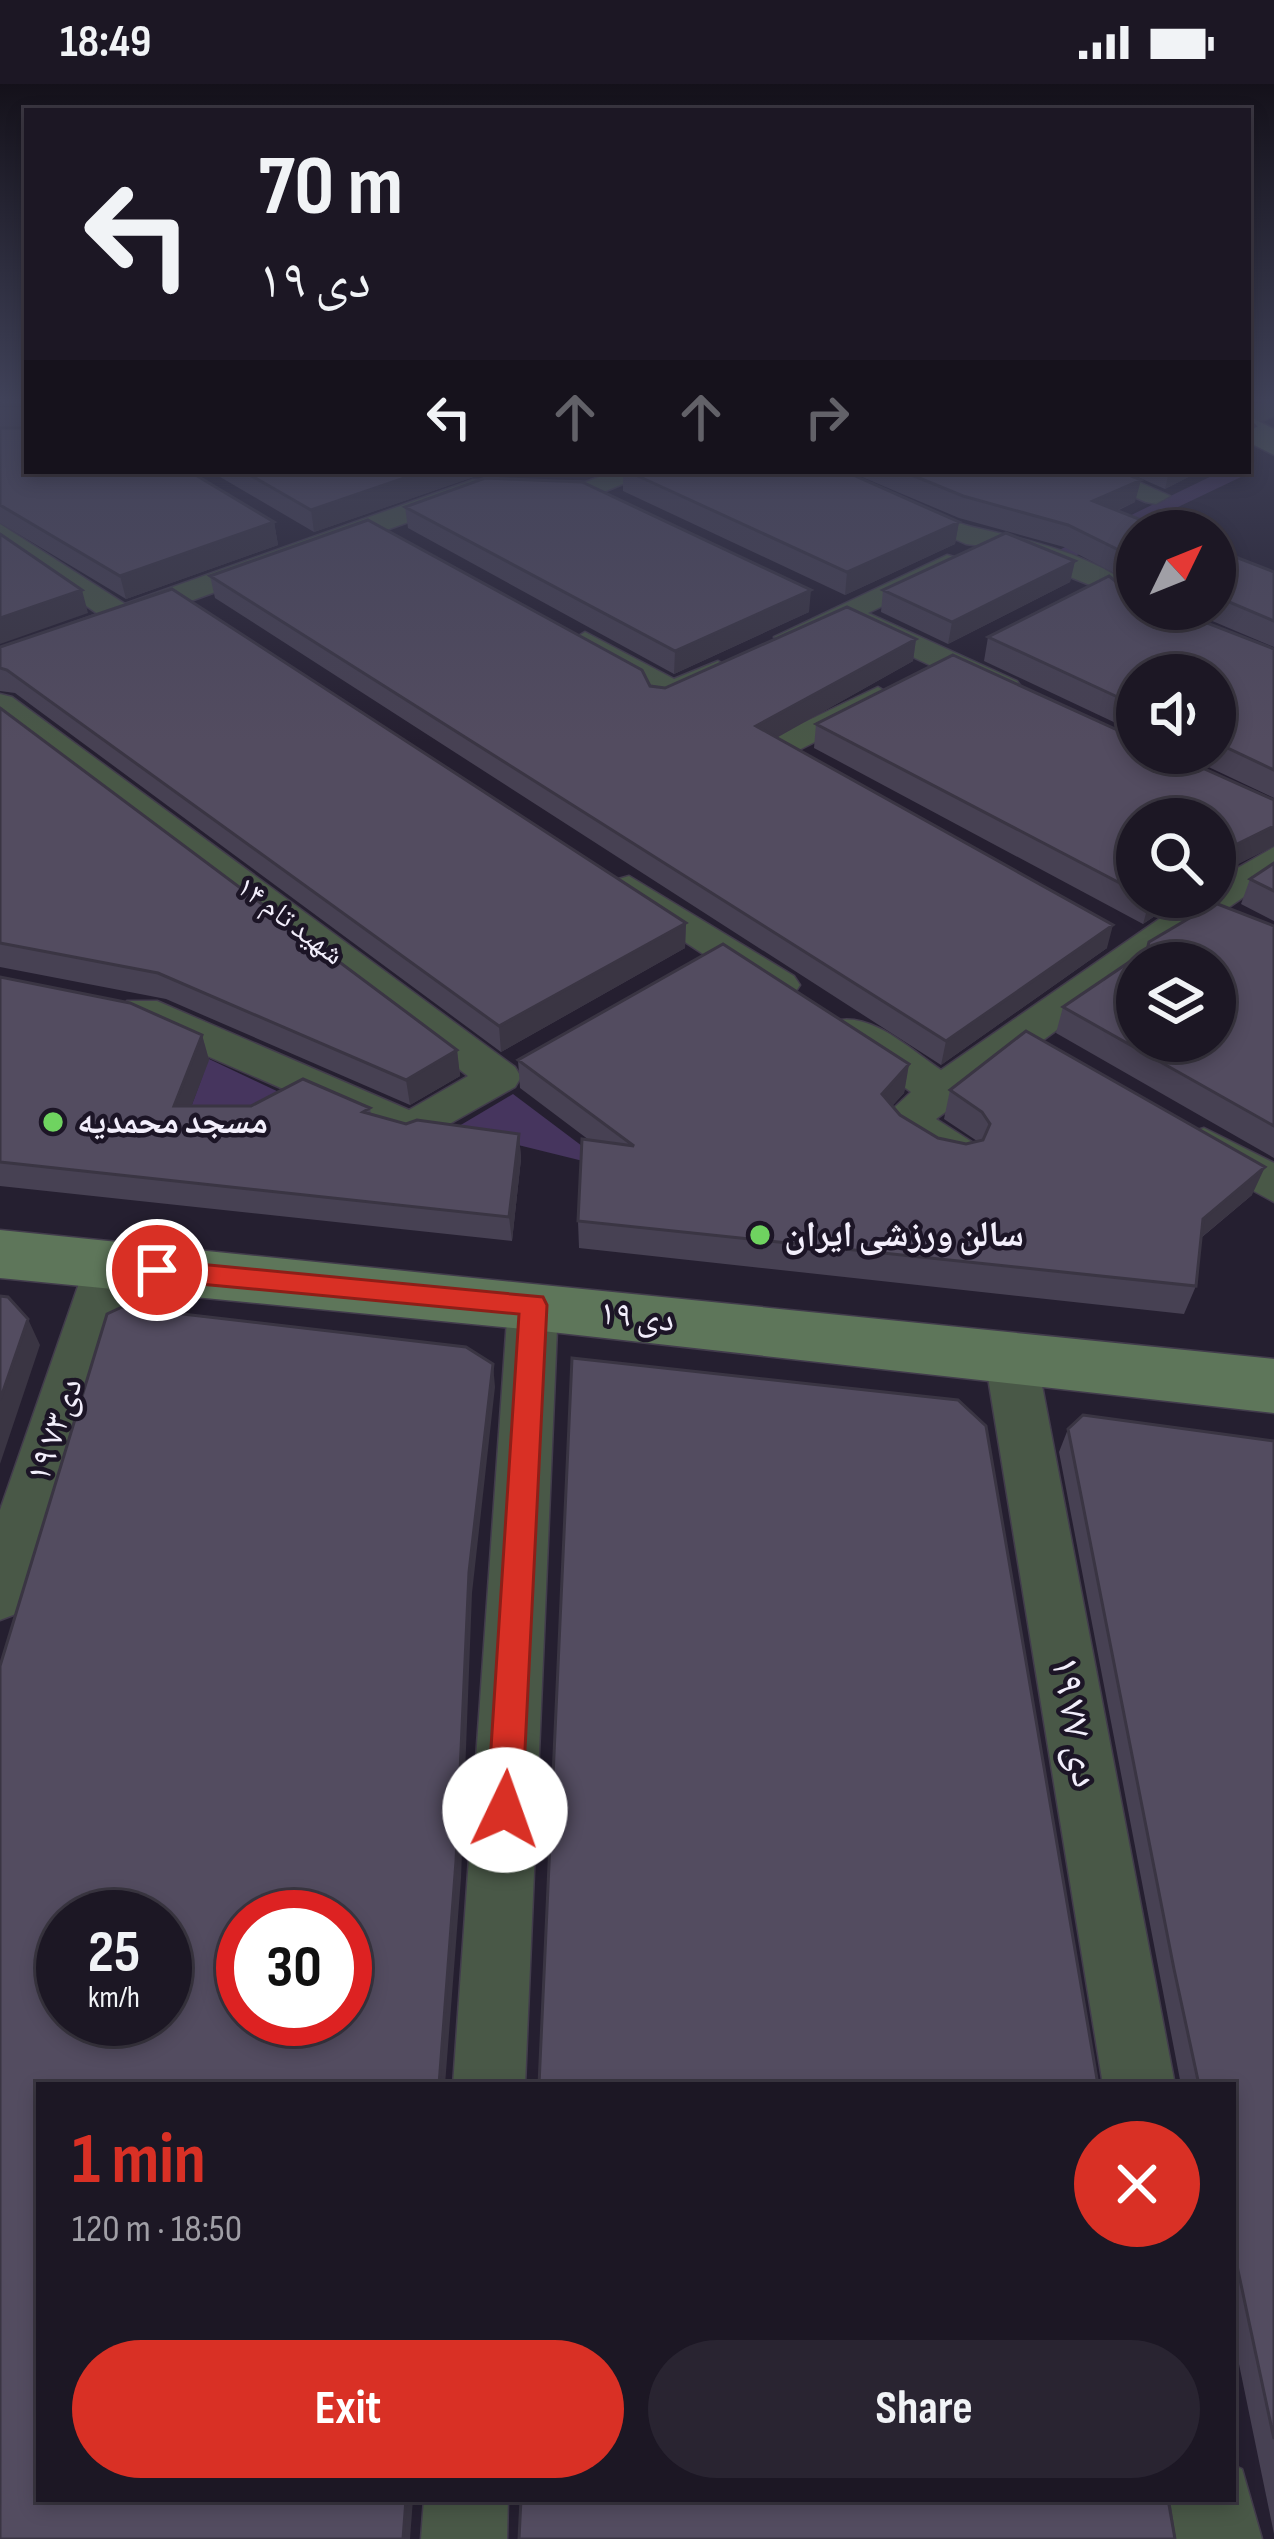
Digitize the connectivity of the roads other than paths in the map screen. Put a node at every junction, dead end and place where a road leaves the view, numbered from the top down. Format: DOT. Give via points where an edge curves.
graph roads {
  1 [pos="411,513"];
  2 [pos="916,513"];
  3 [pos="274,525"];
  4 [pos="374,526"];
  5 [pos="0,533"];
  6 [pos="1001,539"];
  7 [pos="311,547"];
  8 [pos="416,548"];
  9 [pos="1106,581"];
  10 [pos="1116,588"];
  11 [pos="800,592"];
  12 [pos="181,595"];
  13 [pos="1066,601"];
  14 [pos="842,613"];
  15 [pos="122,616"];
  16 [pos="219,620"];
  17 [pos="559,628"];
  18 [pos="988,641"];
  19 [pos="0,660"];
  20 [pos="949,661"];
  21 [pos="1032,701"];
  22 [pos="0,704"];
  23 [pos="818,770"];
  24 [pos="1274,858"];
  25 [pos="590,862"];
  26 [pos="1102,924"];
  27 [pos="1136,942"];
  28 [pos="1153,942"];
  29 [pos="723,949"];
  30 [pos="1116,965"];
  31 [pos="682,972"];
  32 [pos="107,1005"];
  33 [pos="1017,1034"];
  34 [pos="539,1054"];
  35 [pos="1057,1057"];
  36 [pos="499,1077"];
  37 [pos="940,1090"];
  38 [pos="1175,1127"];
  39 [pos="956,1154"];
  40 [pos="1274,1185"];
  41 [pos="0,1254"];
  42 [pos="110,1266"];
  43 [pos="533,1305"];
  44 [pos="1011,1359"];
  45 [pos="1274,1386"];
  46 [pos="0,1594"];
  47 [pos="489,2082"];
  48 [pos="1138,2082"];
  49 [pos="466,2502"];
  50 [pos="1213,2502"];
  51 [pos="464,2539"];
  52 [pos="1219,2539"];
  1 -- 4 [label="street"];
  2 -- 6 [label="street" via="976,538"];
  3 -- 7 [label="street"];
  4 -- 7 [label="street"];
  4 -- 8 [label="street"];
  5 -- 15 [label="street"];
  6 -- 9 [label="street"];
  6 -- 14 [label="street"];
  7 -- 12 [label="street"];
  9 -- 10 [label="street"];
  9 -- 13 [label="street"];
  11 -- 14 [label="street"];
  12 -- 15 [label="street"];
  12 -- 16 [label="street"];
  14 -- 17 [label="street" via="663,697 662,685"];
  14 -- 20 [label="street"];
  15 -- 19 [label="street"];
  18 -- 20 [label="street"];
  20 -- 21 [label="street"];
  20 -- 23 [label="street" via="777,748"];
  22 -- 36 [label="street, شهید تام ۱۴"];
  24 -- 28 [label="street" via="1222,915"];
  25 -- 29 [label="street"];
  26 -- 27 [label="street"];
  29 -- 31 [label="street"];
  29 -- 37 [label="street"];
  30 -- 33 [label="street"];
  32 -- 36 [label="street" via="150,1013 412,1129"];
  33 -- 35 [label="street"];
  33 -- 37 [label="street"];
  34 -- 36 [label="street"];
  37 -- 39 [label="street" via="904,1120"];
  38 -- 40 [label="street"];
  41 -- 42 [label="main road, ۱۹ دی"];
  42 -- 43 [label="main road, ۱۹ دی"];
  42 -- 46 [label="street, ۱۹ دی۷۳"];
  43 -- 44 [label="main road, ۱۹ دی"];
  43 -- 47 [label="street"];
  44 -- 45 [label="main road, ۱۹ دی"];
  44 -- 48 [label="street, ۱۹ دی ۷۷"];
  49 -- 51 [label="street"];
  50 -- 52 [label="street"];
}
